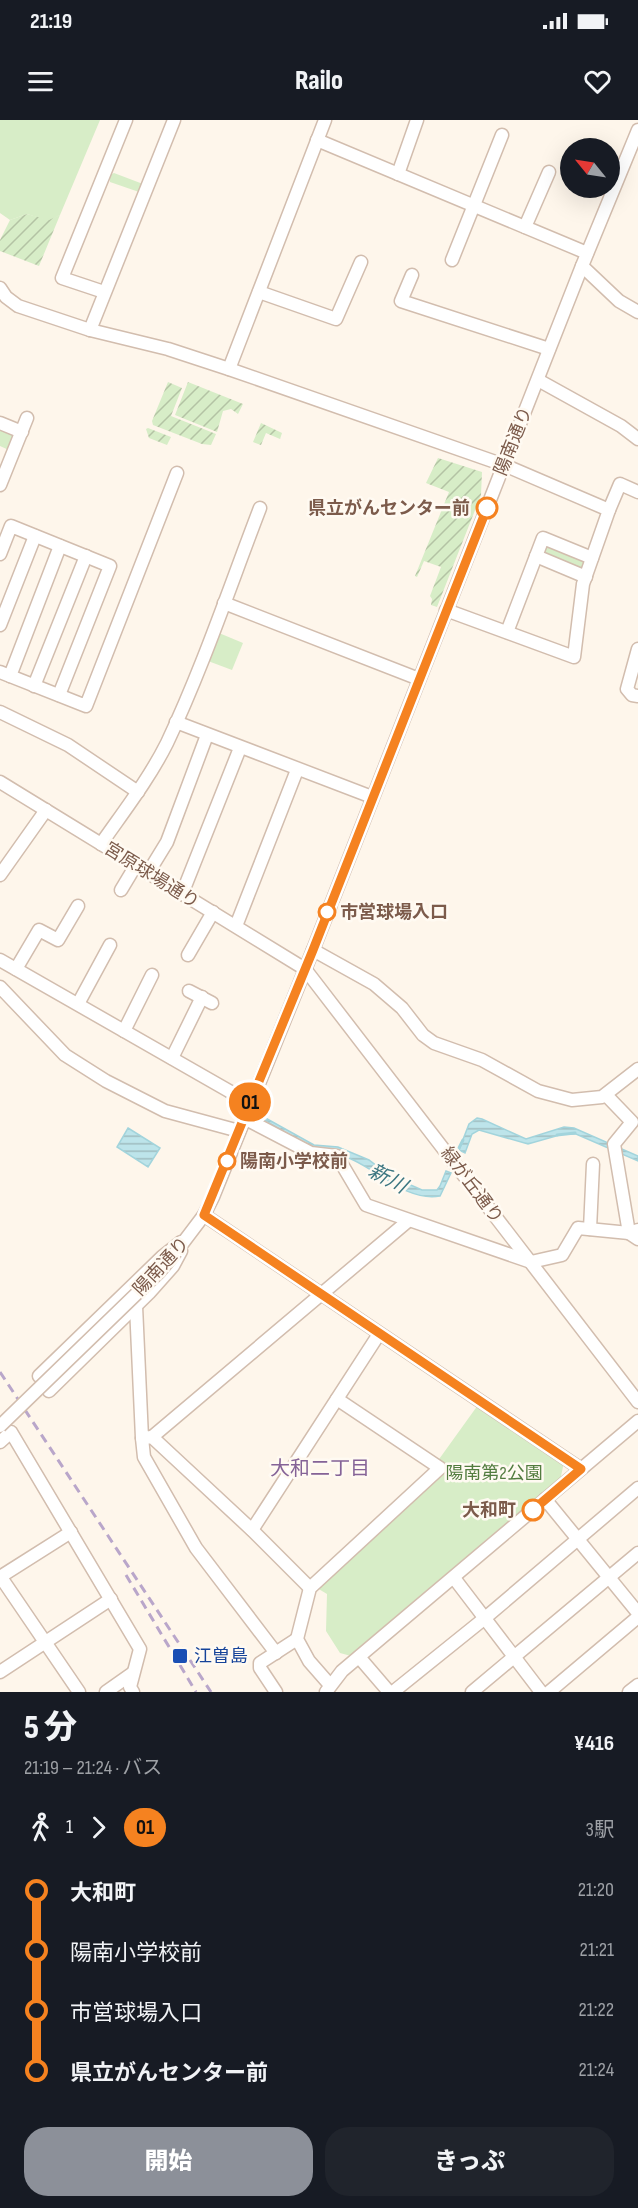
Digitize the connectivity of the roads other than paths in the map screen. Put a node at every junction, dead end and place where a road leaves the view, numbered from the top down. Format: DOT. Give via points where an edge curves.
graph roads {
  1 [pos="126,120"];
  2 [pos="174,120"];
  3 [pos="325,120"];
  4 [pos="417,120"];
  5 [pos="638,130"];
  6 [pos="502,135"];
  7 [pos="317,140"];
  8 [pos="549,172"];
  9 [pos="398,174"];
  10 [pos="475,206"];
  11 [pos="525,227"];
  12 [pos="588,252"];
  13 [pos="452,260"];
  14 [pos="360,262"];
  15 [pos="582,266"];
  16 [pos="412,275"];
  17 [pos="0,288"];
  18 [pos="104,292"];
  19 [pos="258,292"];
  20 [pos="638,312"];
  21 [pos="90,330"];
  22 [pos="549,349"];
  23 [pos="229,369"];
  24 [pos="538,380"];
  25 [pos="27,418"];
  26 [pos="0,423"];
  27 [pos="22,432"];
  28 [pos="638,439"];
  29 [pos="504,465"];
  30 [pos="177,473"];
  31 [pos="0,485"];
  32 [pos="638,492"];
  33 [pos="260,508"];
  34 [pos="609,510"];
  35 [pos="35,536"];
  36 [pos="60,546"];
  37 [pos="0,554"];
  38 [pos="86,556"];
  39 [pos="536,556"];
  40 [pos="592,558"];
  41 [pos="586,577"];
  42 [pos="224,603"];
  43 [pos="446,610"];
  44 [pos="0,625"];
  45 [pos="507,632"];
  46 [pos="638,649"];
  47 [pos="3,675"];
  48 [pos="419,679"];
  49 [pos="34,686"];
  50 [pos="59,696"];
  51 [pos="638,696"];
  52 [pos="0,712"];
  53 [pos="176,722"];
  54 [pos="207,735"];
  55 [pos="240,748"];
  56 [pos="297,770"];
  57 [pos="0,782"];
  58 [pos="138,792"];
  59 [pos="372,797"];
  60 [pos="46,810"];
  61 [pos="101,844"];
  62 [pos="6,858"];
  63 [pos="136,865"];
  64 [pos="148,873"];
  65 [pos="0,875"];
  66 [pos="121,890"];
  67 [pos="182,894"];
  68 [pos="78,906"];
  69 [pos="213,912"];
  70 [pos="236,926"];
  71 [pos="110,945"];
  72 [pos="313,950"];
  73 [pos="188,955"];
  74 [pos="0,960"];
  75 [pos="16,969"];
  76 [pos="305,969"];
  77 [pos="152,975"];
  78 [pos="0,987"];
  79 [pos="189,991"];
  80 [pos="78,1005"];
  81 [pos="124,1031"];
  82 [pos="172,1058"];
  83 [pos="638,1069"];
  84 [pos="606,1095"];
  85 [pos="250,1103"];
  86 [pos="244,1118"];
  87 [pos="239,1131"];
  88 [pos="593,1164"];
  89 [pos="204,1215"];
  90 [pos="408,1221"];
  91 [pos="590,1229"];
  92 [pos="191,1234"];
  93 [pos="635,1234"];
  94 [pos="531,1262"];
  95 [pos="321,1294"];
  96 [pos="136,1306"];
  97 [pos="379,1334"];
  98 [pos="39,1376"];
  99 [pos="49,1391"];
  100 [pos="338,1399"];
  101 [pos="638,1402"];
  102 [pos="638,1421"];
  103 [pos="0,1426"];
  104 [pos="147,1437"];
  105 [pos="0,1442"];
  106 [pos="581,1469"];
  107 [pos="638,1488"];
  108 [pos="546,1499"];
  109 [pos="252,1530"];
  110 [pos="71,1532"];
  111 [pos="578,1539"];
  112 [pos="638,1553"];
  113 [pos="0,1576"];
  114 [pos="609,1577"];
  115 [pos="454,1578"];
  116 [pos="310,1588"];
  117 [pos="111,1599"];
  118 [pos="638,1615"];
  119 [pos="485,1618"];
  120 [pos="297,1639"];
  121 [pos="46,1643"];
  122 [pos="276,1653"];
  123 [pos="514,1656"];
  124 [pos="359,1657"];
  125 [pos="0,1672"];
  126 [pos="133,1673"];
  127 [pos="638,1685"];
  128 [pos="328,1689"];
  129 [pos="79,1692"];
  130 [pos="106,1692"];
  131 [pos="134,1692"];
  132 [pos="276,1692"];
  133 [pos="388,1692"];
  134 [pos="393,1692"];
  135 [pos="472,1692"];
  136 [pos="541,1692"];
  137 [pos="549,1692"];
  138 [pos="629,1692"];
  1 -- 18 [label="street" via="62,278"];
  2 -- 18 [label="street"];
  3 -- 7 [label="street"];
  4 -- 9 [label="street"];
  5 -- 12 [label="street, 陽南通り"];
  6 -- 10 [label="street"];
  7 -- 9 [label="street"];
  7 -- 19 [label="street"];
  8 -- 11 [label="street"];
  9 -- 10 [label="street"];
  10 -- 11 [label="street"];
  10 -- 13 [label="street"];
  11 -- 12 [label="street"];
  12 -- 15 [label="street, 陽南通り"];
  14 -- 19 [label="street" via="336,319"];
  15 -- 20 [label="street" via="619,301"];
  15 -- 22 [label="street, 陽南通り"];
  16 -- 22 [label="street" via="401,301"];
  17 -- 21 [label="street" via="16,305"];
  18 -- 21 [label="street"];
  19 -- 23 [label="street"];
  21 -- 23 [label="street"];
  22 -- 24 [label="street, 陽南通り"];
  23 -- 29 [label="street"];
  24 -- 28 [label="street"];
  24 -- 29 [label="street, 陽南通り"];
  25 -- 27 [label="street"];
  26 -- 27 [label="street"];
  27 -- 31 [label="street"];
  29 -- 34 [label="street"];
  29 -- 43 [label="street, 陽南通り"];
  30 -- 50 [label="street" via="86,706"];
  32 -- 34 [label="street" via="620,484"];
  33 -- 42 [label="street"];
  34 -- 40 [label="street"];
  35 -- 36 [label="street"];
  35 -- 37 [label="street" via="11,526"];
  35 -- 44 [label="street"];
  36 -- 38 [label="street"];
  36 -- 47 [label="street"];
  38 -- 49 [label="street"];
  38 -- 50 [label="street" via="110,566"];
  39 -- 40 [label="street" via="543,538"];
  39 -- 41 [label="street"];
  39 -- 45 [label="street"];
  40 -- 41 [label="street"];
  41 -- 45 [label="street" via="574,657"];
  42 -- 48 [label="street"];
  42 -- 53 [label="street"];
  43 -- 45 [label="street"];
  43 -- 48 [label="street, 陽南通り"];
  46 -- 51 [label="street" via="627,689"];
  47 -- 49 [label="street"];
  48 -- 59 [label="street, 陽南通り"];
  49 -- 50 [label="street"];
  52 -- 58 [label="street" via="68,745"];
  53 -- 54 [label="street"];
  53 -- 58 [label="street"];
  54 -- 55 [label="street"];
  54 -- 64 [label="street" via="167,842"];
  55 -- 56 [label="street"];
  55 -- 67 [label="street"];
  56 -- 59 [label="street"];
  56 -- 70 [label="street"];
  57 -- 60 [label="street, 宮原球場通り"];
  58 -- 61 [label="street"];
  59 -- 72 [label="street, 陽南通り"];
  60 -- 61 [label="street, 宮原球場通り"];
  60 -- 62 [label="street"];
  61 -- 63 [label="street, 宮原球場通り"];
  62 -- 65 [label="street"];
  63 -- 64 [label="street, 宮原球場通り"];
  63 -- 66 [label="street"];
  64 -- 67 [label="street, 宮原球場通り"];
  67 -- 69 [label="street, 宮原球場通り"];
  68 -- 75 [label="street" via="58,940 39,930"];
  69 -- 70 [label="street, 宮原球場通り"];
  69 -- 73 [label="street"];
  70 -- 76 [label="street, 宮原球場通り"];
  71 -- 80 [label="street"];
  72 -- 76 [label="street, 陽南通り"];
  72 -- 84 [label="street" via="375,984 434,1043 482,1060 538,1091 572,1100"];
  74 -- 75 [label="street"];
  75 -- 80 [label="street"];
  76 -- 85 [label="street, 陽南通り"];
  76 -- 94 [label="street, 緑が丘通り"];
  77 -- 81 [label="street"];
  78 -- 87 [label="street" via="65,1055 106,1081 165,1111"];
  79 -- 82 [label="street" via="207,1000"];
  80 -- 81 [label="street"];
  81 -- 82 [label="street"];
  82 -- 85 [label="street"];
  83 -- 84 [label="street"];
  84 -- 93 [label="street" via="632,1122 614,1144"];
  85 -- 86 [label="street, 陽南通り"];
  86 -- 87 [label="street, 陽南通り"];
  86 -- 90 [label="street" via="311,1153 337,1156 366,1205"];
  87 -- 89 [label="street, 陽南通り"];
  88 -- 91 [label="street"];
  89 -- 92 [label="street, 陽南通り"];
  89 -- 95 [label="street"];
  90 -- 94 [label="street"];
  90 -- 95 [label="street"];
  91 -- 93 [label="street"];
  91 -- 94 [label="street" via="578,1228 562,1255"];
  92 -- 96 [label="street" via="173,1266"];
  92 -- 98 [label="street"];
  92 -- 103 [label="street, 陽南通り, bridge" via="160,1271"];
  94 -- 101 [label="street, 緑が丘通り"];
  95 -- 97 [label="street"];
  95 -- 104 [label="street"];
  96 -- 99 [label="street"];
  96 -- 104 [label="street"];
  97 -- 100 [label="street"];
  97 -- 106 [label="street"];
  100 -- 109 [label="street"];
  100 -- 116 [label="street" via="440,1468"];
  102 -- 106 [label="street"];
  104 -- 109 [label="street"];
  104 -- 122 [label="street" via="144,1457 196,1548"];
  105 -- 110 [label="street" via="11,1432"];
  106 -- 108 [label="street"];
  107 -- 111 [label="street"];
  108 -- 111 [label="street"];
  108 -- 115 [label="street"];
  109 -- 116 [label="street"];
  110 -- 113 [label="street"];
  110 -- 117 [label="street"];
  111 -- 114 [label="street"];
  111 -- 119 [label="street"];
  112 -- 114 [label="street"];
  113 -- 121 [label="street"];
  114 -- 118 [label="street"];
  114 -- 123 [label="street"];
  115 -- 119 [label="street"];
  115 -- 124 [label="street"];
  116 -- 120 [label="street"];
  117 -- 121 [label="street"];
  117 -- 126 [label="street" via="140,1648"];
  118 -- 137 [label="street"];
  119 -- 123 [label="street"];
  119 -- 134 [label="street"];
  120 -- 122 [label="street"];
  120 -- 128 [label="street"];
  121 -- 125 [label="street"];
  121 -- 129 [label="street"];
  122 -- 132 [label="street" via="260,1663 260,1668"];
  123 -- 135 [label="street"];
  123 -- 136 [label="street"];
  124 -- 128 [label="street"];
  124 -- 133 [label="street"];
  126 -- 130 [label="street"];
  126 -- 131 [label="street" via="130,1687"];
  127 -- 138 [label="street"];
}
